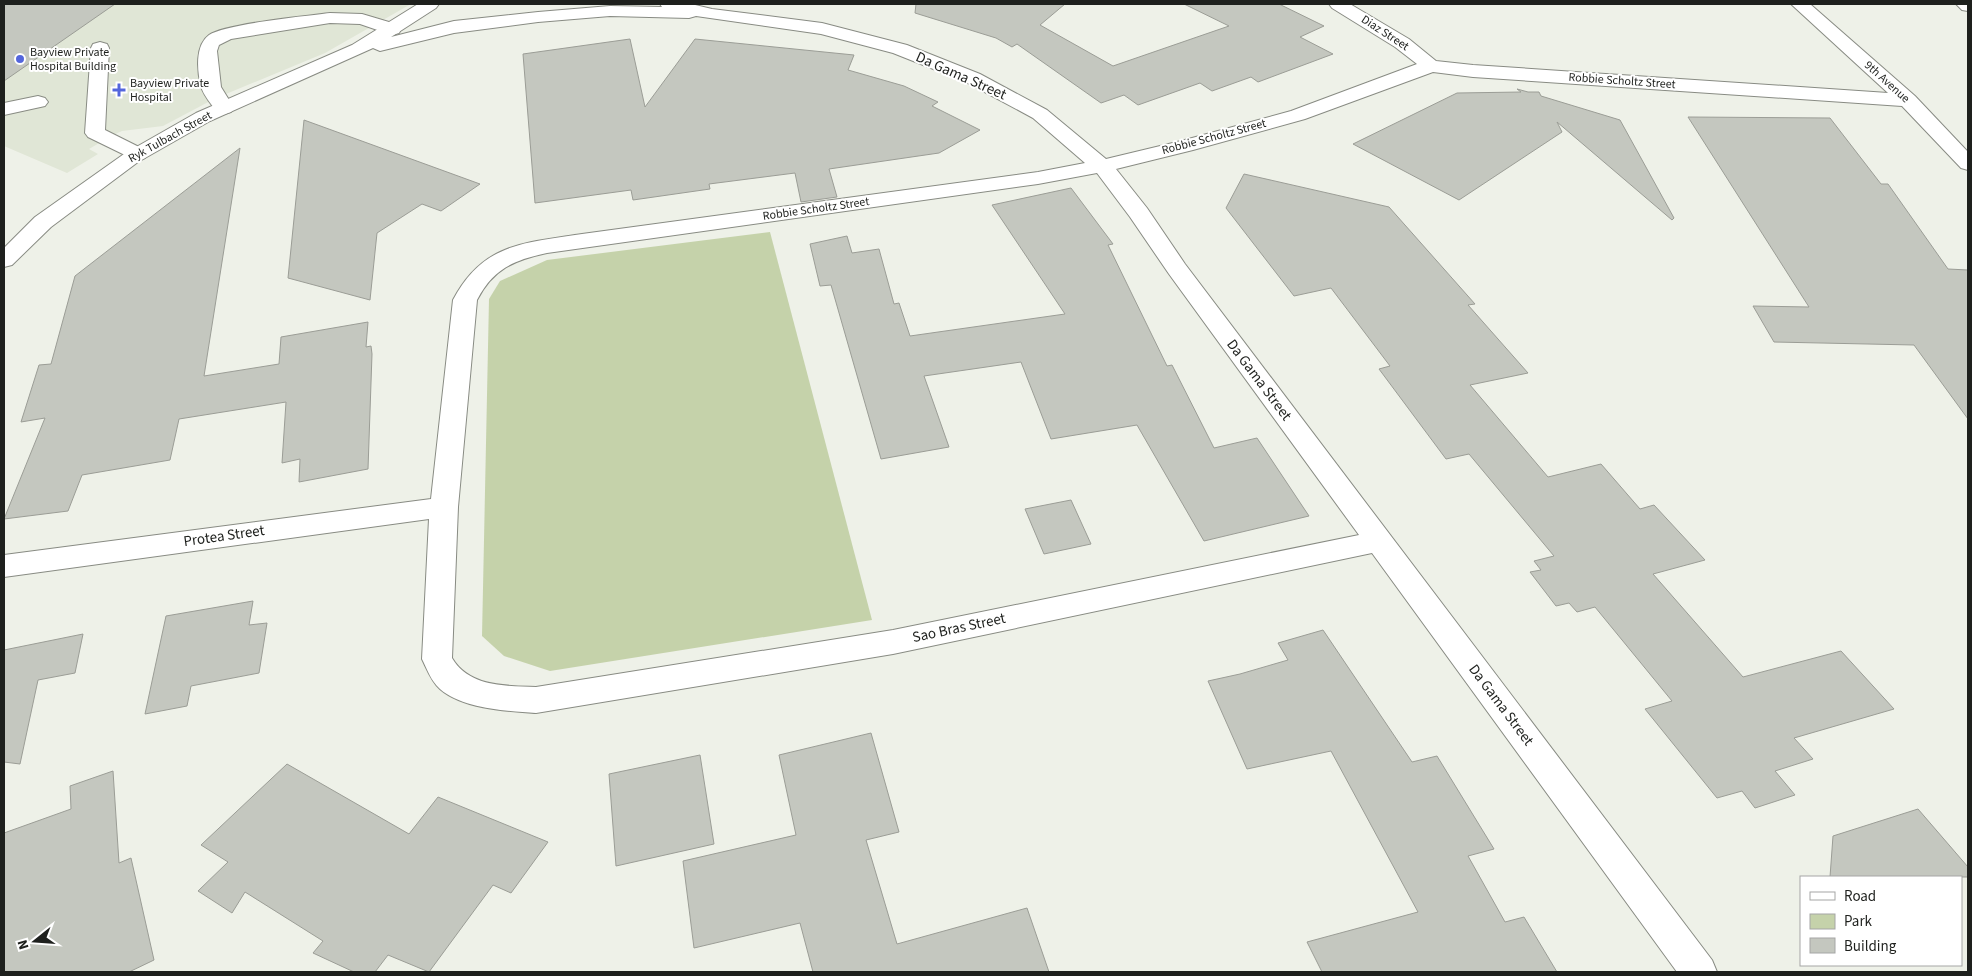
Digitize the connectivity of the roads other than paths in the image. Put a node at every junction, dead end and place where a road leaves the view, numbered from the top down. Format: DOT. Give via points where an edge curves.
graph roads {
  1 [pos="430,4"];
  2 [pos="668,4"];
  3 [pos="1338,4"];
  4 [pos="1800,4"];
  5 [pos="1965,4"];
  6 [pos="1968,6"];
  7 [pos="712,14"];
  8 [pos="392,29"];
  9 [pos="100,48"];
  10 [pos="359,50"];
  11 [pos="1431,66"];
  12 [pos="1908,100"];
  13 [pos="38,102"];
  14 [pos="4,108"];
  15 [pos="224,108"];
  16 [pos="138,154"];
  17 [pos="1968,164"];
  18 [pos="1102,166"];
  19 [pos="4,260"];
  20 [pos="444,507"];
  21 [pos="1379,541"];
  22 [pos="4,566"];
  23 [pos="1699,972"];
  1 -- 8 [label="street, Ryk Tulbach Street"];
  2 -- 7 [label="street, Da Gama Street"];
  3 -- 11 [label="street, Diaz Street" via="1402,43"];
  4 -- 12 [label="street, 9th Avenue"];
  5 -- 6 [label="street"];
  7 -- 10 [label="street, Ryk Tulbach Street" via="610,11 538,17 454,27"];
  7 -- 18 [label="street, Da Gama Street" via="822,29 910,53 973,78 1040,114"];
  8 -- 10 [label="street, Ryk Tulbach Street"];
  8 -- 15 [label="street" via="362,19 330,18 217,38 208,51 212,87"];
  9 -- 16 [label="street" via="95,134"];
  10 -- 15 [label="street, Ryk Tulbach Street"];
  11 -- 12 [label="street, Robbie Scholtz Street"];
  11 -- 18 [label="street, Robbie Scholtz Street" via="1298,115"];
  12 -- 17 [label="street, 9th Avenue"];
  13 -- 14 [label="street"];
  15 -- 16 [label="street, Ryk Tulbach Street"];
  16 -- 19 [label="street, Ryk Tulbach Street" via="43,222"];
  18 -- 20 [label="street, Robbie Scholtz Street" via="1038,178 582,241 518,253 494,263 478,276 465,300"];
  18 -- 21 [label="street, Da Gama Street"];
  20 -- 21 [label="street, Sao Bras Street" via="436,659 450,680 475,692 506,699 536,700 893,642"];
  20 -- 22 [label="street, Protea Street"];
  21 -- 23 [label="street, Da Gama Street"];
}
